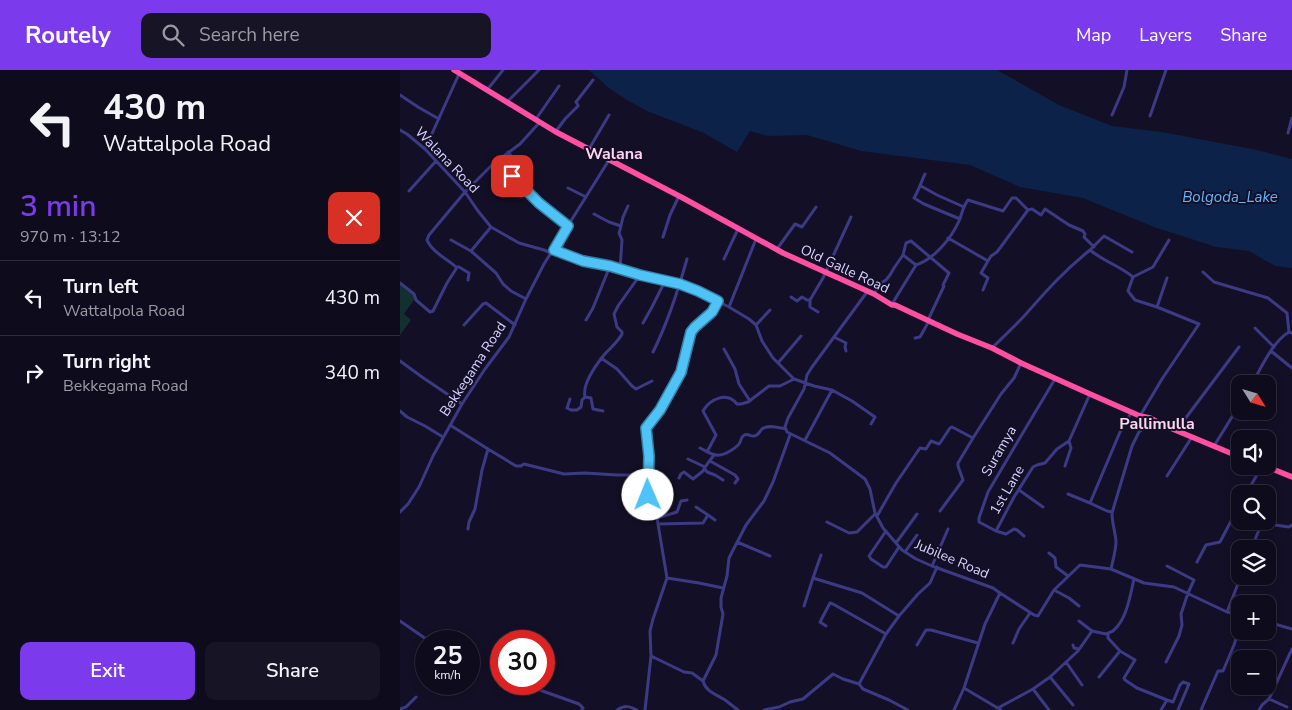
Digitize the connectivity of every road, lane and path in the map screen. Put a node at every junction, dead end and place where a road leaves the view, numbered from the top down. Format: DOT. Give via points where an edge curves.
graph roads {
  1 [pos="503,70"];
  2 [pos="539,70"];
  3 [pos="1128,70"];
  4 [pos="1166,70"];
  5 [pos="457,72"];
  6 [pos="593,80"];
  7 [pos="559,86"];
  8 [pos="487,90"];
  9 [pos="400,95"];
  10 [pos="507,103"];
  11 [pos="609,115"];
  12 [pos="1112,115"];
  13 [pos="1150,116"];
  14 [pos="1292,118"];
  15 [pos="439,119"];
  16 [pos="537,121"];
  17 [pos="400,131"];
  18 [pos="556,132"];
  19 [pos="1288,132"];
  20 [pos="425,149"];
  21 [pos="589,149"];
  22 [pos="508,152"];
  23 [pos="609,160"];
  24 [pos="436,161"];
  25 [pos="925,174"];
  26 [pos="921,186"];
  27 [pos="568,188"];
  28 [pos="409,191"];
  29 [pos="465,192"];
  30 [pos="679,196"];
  31 [pos="586,197"];
  32 [pos="628,206"];
  33 [pos="816,207"];
  34 [pos="964,207"];
  35 [pos="1028,210"];
  36 [pos="594,214"];
  37 [pos="851,217"];
  38 [pos="960,219"];
  39 [pos="491,226"];
  40 [pos="568,226"];
  41 [pos="620,226"];
  42 [pos="738,229"];
  43 [pos="663,237"];
  44 [pos="948,238"];
  45 [pos="756,239"];
  46 [pos="450,240"];
  47 [pos="1169,240"];
  48 [pos="1094,247"];
  49 [pos="777,249"];
  50 [pos="1090,250"];
  51 [pos="471,251"];
  52 [pos="553,251"];
  53 [pos="1132,252"];
  54 [pos="904,255"];
  55 [pos="929,257"];
  56 [pos="687,259"];
  57 [pos="724,259"];
  58 [pos="988,261"];
  59 [pos="916,265"];
  60 [pos="610,266"];
  61 [pos="456,267"];
  62 [pos="620,269"];
  63 [pos="1203,272"];
  64 [pos="825,273"];
  65 [pos="640,275"];
  66 [pos="1133,276"];
  67 [pos="1168,278"];
  68 [pos="468,280"];
  69 [pos="664,281"];
  70 [pos="400,283"];
  71 [pos="680,284"];
  72 [pos="983,290"];
  73 [pos="867,292"];
  74 [pos="874,294"];
  75 [pos="791,297"];
  76 [pos="526,299"];
  77 [pos="810,300"];
  78 [pos="718,301"];
  79 [pos="892,305"];
  80 [pos="729,307"];
  81 [pos="1157,307"];
  82 [pos="770,310"];
  83 [pos="818,312"];
  84 [pos="586,320"];
  85 [pos="929,320"];
  86 [pos="643,323"];
  87 [pos="464,325"];
  88 [pos="515,325"];
  89 [pos="756,325"];
  90 [pos="1255,328"];
  91 [pos="1290,333"];
  92 [pos="801,336"];
  93 [pos="834,337"];
  94 [pos="915,338"];
  95 [pos="1239,347"];
  96 [pos="1274,347"];
  97 [pos="992,348"];
  98 [pos="724,349"];
  99 [pos="846,351"];
  100 [pos="1271,351"];
  101 [pos="653,352"];
  102 [pos="602,358"];
  103 [pos="400,360"];
  104 [pos="1021,363"];
  105 [pos="778,364"];
  106 [pos="1292,368"];
  107 [pos="1257,375"];
  108 [pos="794,378"];
  109 [pos="1055,379"];
  110 [pos="652,381"];
  111 [pos="805,382"];
  112 [pos="832,390"];
  113 [pos="1090,394"];
  114 [pos="585,397"];
  115 [pos="570,399"];
  116 [pos="750,401"];
  117 [pos="462,404"];
  118 [pos="400,411"];
  119 [pos="603,411"];
  120 [pos="1132,412"];
  121 [pos="1140,416"];
  122 [pos="1150,418"];
  123 [pos="1231,419"];
  124 [pos="871,424"];
  125 [pos="450,425"];
  126 [pos="786,429"];
  127 [pos="1176,430"];
  128 [pos="790,435"];
  129 [pos="443,437"];
  130 [pos="1192,437"];
  131 [pos="973,438"];
  132 [pos="805,440"];
  133 [pos="1069,441"];
  134 [pos="1214,446"];
  135 [pos="700,448"];
  136 [pos="488,449"];
  137 [pos="707,452"];
  138 [pos="1231,453"];
  139 [pos="714,455"];
  140 [pos="688,459"];
  141 [pos="710,462"];
  142 [pos="705,466"];
  143 [pos="1065,466"];
  144 [pos="1276,470"];
  145 [pos="648,474"];
  146 [pos="1291,475"];
  147 [pos="1167,476"];
  148 [pos="679,478"];
  149 [pos="723,480"];
  150 [pos="735,483"];
  151 [pos="1019,490"];
  152 [pos="1068,494"];
  153 [pos="687,500"];
  154 [pos="1090,502"];
  155 [pos="696,507"];
  156 [pos="1043,507"];
  157 [pos="940,511"];
  158 [pos="400,512"];
  159 [pos="1112,512"];
  160 [pos="917,514"];
  161 [pos="876,515"];
  162 [pos="708,516"];
  163 [pos="656,518"];
  164 [pos="715,520"];
  165 [pos="1231,521"];
  166 [pos="827,522"];
  167 [pos="658,524"];
  168 [pos="1292,525"];
  169 [pos="468,529"];
  170 [pos="948,529"];
  171 [pos="886,531"];
  172 [pos="996,531"];
  173 [pos="917,535"];
  174 [pos="1024,536"];
  175 [pos="1255,540"];
  176 [pos="738,542"];
  177 [pos="897,545"];
  178 [pos="905,552"];
  179 [pos="1049,553"];
  180 [pos="821,555"];
  181 [pos="770,556"];
  182 [pos="1197,562"];
  183 [pos="932,566"];
  184 [pos="1167,566"];
  185 [pos="937,568"];
  186 [pos="1111,569"];
  187 [pos="1068,576"];
  188 [pos="667,578"];
  189 [pos="813,578"];
  190 [pos="1134,579"];
  191 [pos="1238,585"];
  192 [pos="723,588"];
  193 [pos="1054,590"];
  194 [pos="1000,593"];
  195 [pos="1188,593"];
  196 [pos="804,606"];
  197 [pos="1079,606"];
  198 [pos="1227,612"];
  199 [pos="1030,613"];
  200 [pos="1231,613"];
  201 [pos="899,616"];
  202 [pos="400,621"];
  203 [pos="1080,621"];
  204 [pos="1276,624"];
  205 [pos="826,626"];
  206 [pos="1292,629"];
  207 [pos="415,631"];
  208 [pos="1092,631"];
  209 [pos="1108,633"];
  210 [pos="886,634"];
  211 [pos="1236,640"];
  212 [pos="978,643"];
  213 [pos="1013,643"];
  214 [pos="917,645"];
  215 [pos="1072,645"];
  216 [pos="1079,649"];
  217 [pos="1292,649"];
  218 [pos="1120,651"];
  219 [pos="651,656"];
  220 [pos="1290,660"];
  221 [pos="1066,662"];
  222 [pos="1166,662"];
  223 [pos="1050,677"];
  224 [pos="1099,677"];
  225 [pos="703,681"];
  226 [pos="859,684"];
  227 [pos="1082,686"];
  228 [pos="964,688"];
  229 [pos="1033,689"];
  230 [pos="554,695"];
  231 [pos="416,697"];
  232 [pos="1270,699"];
  233 [pos="1167,700"];
  234 [pos="1073,705"];
  235 [pos="1287,708"];
  236 [pos="400,709"];
  237 [pos="999,709"];
  238 [pos="582,710"];
  239 [pos="617,710"];
  240 [pos="637,710"];
  241 [pos="645,710"];
  242 [pos="738,710"];
  243 [pos="764,710"];
  244 [pos="908,710"];
  245 [pos="954,710"];
  246 [pos="1050,710"];
  247 [pos="1161,710"];
  248 [pos="1178,710"];
  249 [pos="1201,710"];
  250 [pos="1259,710"];
  1 -- 8 [label="street"];
  2 -- 10 [label="street"];
  3 -- 12 [label="street"];
  4 -- 13 [label="street"];
  5 -- 8 [label="highway, Old Galle Road"];
  5 -- 15 [label="street"];
  6 -- 18 [label="street" via="576,102 578,106"];
  7 -- 16 [label="street"];
  8 -- 10 [label="highway, Old Galle Road"];
  9 -- 15 [label="street"];
  10 -- 16 [label="highway, Old Galle Road"];
  11 -- 21 [label="street"];
  14 -- 19 [label="street"];
  15 -- 20 [label="street"];
  16 -- 18 [label="highway, Old Galle Road"];
  16 -- 22 [label="street" via="520,144"];
  17 -- 20 [label="street, Walana Road"];
  18 -- 21 [label="highway, Old Galle Road"];
  20 -- 24 [label="street, Walana Road"];
  21 -- 23 [label="highway, Old Galle Road"];
  22 -- 29 [label="street"];
  22 -- 40 [label="street" via="520,167 512,176"];
  23 -- 30 [label="highway, Old Galle Road"];
  23 -- 31 [label="street, Bekkegama Road"];
  24 -- 28 [label="street"];
  24 -- 29 [label="street, Walana Road"];
  25 -- 26 [label="street"];
  26 -- 34 [label="street"];
  26 -- 38 [label="street" via="914,198 916,200"];
  27 -- 31 [label="street"];
  29 -- 39 [label="street, Walana Road"];
  29 -- 61 [label="street" via="427,240"];
  30 -- 42 [label="highway, Old Galle Road"];
  30 -- 43 [label="street"];
  31 -- 40 [label="street, Bekkegama Road"];
  32 -- 41 [label="street"];
  33 -- 49 [label="street" via="802,227 795,224"];
  34 -- 35 [label="street" via="968,200 1003,211 1012,198 1016,198"];
  34 -- 38 [label="street"];
  35 -- 48 [label="street" via="1032,208 1041,215 1045,209 1083,231 1084,237"];
  35 -- 58 [label="street"];
  36 -- 41 [label="street"];
  37 -- 64 [label="street"];
  38 -- 44 [label="street"];
  39 -- 51 [label="street"];
  39 -- 52 [label="street, Walana Road" via="519,243"];
  40 -- 52 [label="street, Bekkegama Road"];
  41 -- 62 [label="street"];
  42 -- 45 [label="highway, Old Galle Road"];
  42 -- 57 [label="street"];
  44 -- 55 [label="street" via="940,250"];
  44 -- 58 [label="street"];
  45 -- 49 [label="highway, Old Galle Road"];
  45 -- 80 [label="street"];
  46 -- 51 [label="street"];
  47 -- 66 [label="street" via="1153,268"];
  48 -- 50 [label="street"];
  48 -- 53 [label="street" via="1104,236"];
  49 -- 64 [label="highway, Old Galle Road"];
  50 -- 66 [label="street"];
  50 -- 97 [label="street" via="1036,300"];
  51 -- 76 [label="street" via="511,291"];
  52 -- 60 [label="street, Walana Road"];
  52 -- 76 [label="street, Bekkegama Road"];
  54 -- 55 [label="street" via="906,243 911,241"];
  54 -- 59 [label="street"];
  54 -- 74 [label="street"];
  55 -- 59 [label="street"];
  55 -- 85 [label="street" via="949,273"];
  56 -- 71 [label="street"];
  58 -- 72 [label="street" via="981,273 988,278"];
  59 -- 79 [label="street"];
  60 -- 62 [label="street, Walana Road"];
  60 -- 84 [label="street"];
  61 -- 68 [label="street" via="469,273"];
  61 -- 70 [label="street" via="430,312"];
  62 -- 65 [label="street, Walana Road"];
  63 -- 91 [label="street" via="1214,282 1268,298 1287,313"];
  64 -- 73 [label="highway, Old Galle Road"];
  64 -- 77 [label="street"];
  65 -- 69 [label="street, Walana Road"];
  65 -- 102 [label="street" via="614,314 622,334"];
  66 -- 81 [label="street" via="1128,291 1130,295 1135,300"];
  67 -- 81 [label="street"];
  69 -- 71 [label="street, Walana Road"];
  69 -- 86 [label="street"];
  71 -- 78 [label="street, Walana Road"];
  71 -- 101 [label="street"];
  73 -- 74 [label="highway, Old Galle Road"];
  73 -- 93 [label="street"];
  74 -- 79 [label="highway, Old Galle Road"];
  75 -- 77 [label="street" via="797,301 802,297"];
  76 -- 88 [label="street, Bekkegama Road"];
  77 -- 83 [label="street" via="810,307"];
  78 -- 80 [label="street, Walana Road"];
  78 -- 145 [label="street" via="712,312 691,332 681,372 646,428"];
  79 -- 85 [label="highway, Old Galle Road"];
  80 -- 89 [label="street, Walana Road"];
  81 -- 121 [label="street" via="1199,325"];
  82 -- 89 [label="street"];
  85 -- 94 [label="street" via="923,334"];
  85 -- 97 [label="highway, Old Galle Road"];
  87 -- 88 [label="street" via="486,303"];
  88 -- 117 [label="street, Bekkegama Road"];
  89 -- 105 [label="street" via="762,341"];
  90 -- 96 [label="street"];
  91 -- 96 [label="street"];
  92 -- 105 [label="street"];
  93 -- 99 [label="street" via="846,343"];
  93 -- 111 [label="street"];
  95 -- 127 [label="street"];
  96 -- 100 [label="street"];
  97 -- 104 [label="highway, Old Galle Road"];
  98 -- 116 [label="street"];
  100 -- 106 [label="street"];
  100 -- 107 [label="street"];
  102 -- 110 [label="street" via="636,389"];
  102 -- 114 [label="street" via="586,382"];
  103 -- 117 [label="street"];
  104 -- 109 [label="highway, Old Galle Road"];
  104 -- 131 [label="street"];
  105 -- 108 [label="street"];
  108 -- 111 [label="street"];
  108 -- 116 [label="street" via="780,386 769,386"];
  109 -- 113 [label="highway, Old Galle Road"];
  109 -- 172 [label="street, Suramya" via="988,492 979,520"];
  111 -- 112 [label="street"];
  111 -- 126 [label="street"];
  112 -- 124 [label="street" via="874,417"];
  112 -- 132 [label="street"];
  113 -- 120 [label="highway, Old Galle Road"];
  113 -- 133 [label="street, 1st Lane"];
  114 -- 115 [label="street" via="577,410 567,408"];
  114 -- 119 [label="street" via="591,398 593,409"];
  116 -- 137 [label="street" via="737,404 725,397 704,409 716,435"];
  117 -- 125 [label="street, Bekkegama Road"];
  118 -- 129 [label="street"];
  120 -- 121 [label="highway, Old Galle Road"];
  120 -- 154 [label="street"];
  121 -- 122 [label="highway, Old Galle Road"];
  122 -- 127 [label="highway, Old Galle Road"];
  122 -- 159 [label="street" via="1132,446"];
  123 -- 134 [label="street"];
  125 -- 129 [label="street, Bekkegama Road"];
  125 -- 136 [label="street"];
  126 -- 128 [label="street"];
  126 -- 139 [label="street" via="768,427 762,428 754,437 745,434 731,450"];
  127 -- 130 [label="highway, Old Galle Road"];
  128 -- 132 [label="street, Jubilee Road"];
  128 -- 176 [label="street" via="764,501"];
  129 -- 158 [label="street, Bekkegama Road" via="419,487"];
  130 -- 134 [label="highway, Old Galle Road"];
  130 -- 147 [label="street"];
  131 -- 157 [label="street" via="958,463 963,480"];
  131 -- 161 [label="street" via="952,427 940,443 931,441 926,450 920,448"];
  132 -- 161 [label="street, Jubilee Road" via="830,453 865,479"];
  133 -- 143 [label="street" via="1071,448"];
  133 -- 151 [label="street, 1st Lane" via="1045,463 1033,467"];
  134 -- 138 [label="highway, Old Galle Road"];
  135 -- 137 [label="street"];
  136 -- 145 [label="street" via="516,466 524,464 564,474"];
  136 -- 169 [label="street" via="476,509"];
  137 -- 139 [label="street"];
  139 -- 141 [label="street"];
  140 -- 142 [label="street"];
  141 -- 142 [label="street"];
  141 -- 150 [label="street" via="735,476 738,479"];
  142 -- 148 [label="street" via="693,479 684,472"];
  142 -- 149 [label="street" via="707,472"];
  144 -- 146 [label="highway"];
  145 -- 163 [label="street" via="648,495"];
  151 -- 156 [label="street"];
  151 -- 172 [label="street, 1st Lane"];
  152 -- 154 [label="street"];
  153 -- 163 [label="street" via="681,501 677,512"];
  154 -- 159 [label="street"];
  155 -- 162 [label="street"];
  159 -- 186 [label="street" via="1116,542"];
  160 -- 177 [label="street"];
  161 -- 166 [label="street" via="852,533"];
  161 -- 171 [label="street, Jubilee Road"];
  162 -- 164 [label="street"];
  162 -- 167 [label="street" via="702,523"];
  163 -- 167 [label="street"];
  165 -- 182 [label="street" via="1220,542 1206,545"];
  167 -- 188 [label="street"];
  168 -- 175 [label="street" via="1262,523"];
  170 -- 183 [label="street"];
  171 -- 177 [label="street, Jubilee Road"];
  171 -- 177 [label="street" via="871,559 886,566"];
  172 -- 174 [label="street" via="1006,534 1014,529"];
  173 -- 178 [label="street"];
  176 -- 181 [label="street"];
  176 -- 192 [label="street" via="729,558"];
  177 -- 178 [label="street, Jubilee Road"];
  178 -- 183 [label="street, Jubilee Road"];
  179 -- 187 [label="street" via="1055,558 1056,567"];
  180 -- 189 [label="street"];
  183 -- 185 [label="street, Jubilee Road"];
  184 -- 195 [label="street" via="1194,580"];
  185 -- 194 [label="street, Jubilee Road"];
  185 -- 201 [label="street" via="930,584"];
  186 -- 187 [label="street" via="1080,565"];
  186 -- 190 [label="street"];
  187 -- 193 [label="street"];
  188 -- 192 [label="street"];
  188 -- 219 [label="street" via="650,631"];
  189 -- 196 [label="street"];
  189 -- 201 [label="street" via="862,593"];
  190 -- 195 [label="street"];
  190 -- 209 [label="street" via="1122,620"];
  191 -- 198 [label="street"];
  192 -- 225 [label="street" via="723,614 716,655"];
  193 -- 197 [label="street"];
  193 -- 199 [label="street" via="1038,616"];
  194 -- 199 [label="street, Jubilee Road"];
  194 -- 212 [label="street"];
  195 -- 198 [label="street"];
  195 -- 222 [label="street" via="1181,614 1179,636"];
  198 -- 200 [label="street"];
  199 -- 213 [label="street"];
  201 -- 210 [label="street"];
  202 -- 207 [label="street"];
  203 -- 208 [label="street"];
  204 -- 206 [label="street"];
  205 -- 210 [label="street" via="820,622 833,604"];
  208 -- 209 [label="street"];
  208 -- 216 [label="street"];
  209 -- 218 [label="street" via="1108,638"];
  210 -- 226 [label="street"];
  211 -- 249 [label="street"];
  212 -- 214 [label="street" via="926,630"];
  212 -- 228 [label="street"];
  215 -- 216 [label="street"];
  216 -- 221 [label="street"];
  217 -- 220 [label="street"];
  218 -- 224 [label="street"];
  218 -- 233 [label="street" via="1135,660 1125,680"];
  219 -- 225 [label="street"];
  219 -- 241 [label="street"];
  220 -- 232 [label="street"];
  221 -- 223 [label="street"];
  221 -- 227 [label="street"];
  223 -- 229 [label="street"];
  223 -- 234 [label="street"];
  225 -- 242 [label="street" via="707,690"];
  226 -- 243 [label="street" via="833,674 804,700"];
  226 -- 244 [label="street" via="863,689"];
  228 -- 237 [label="street"];
  228 -- 245 [label="street"];
  229 -- 237 [label="street"];
  229 -- 246 [label="street"];
  230 -- 238 [label="street" via="579,704"];
  231 -- 236 [label="street"];
  232 -- 235 [label="street"];
  232 -- 250 [label="street"];
  233 -- 247 [label="street"];
  233 -- 248 [label="street" via="1173,702 1180,685 1183,682 1189,684"];
  239 -- 240 [label="street" via="630,706"];
}
